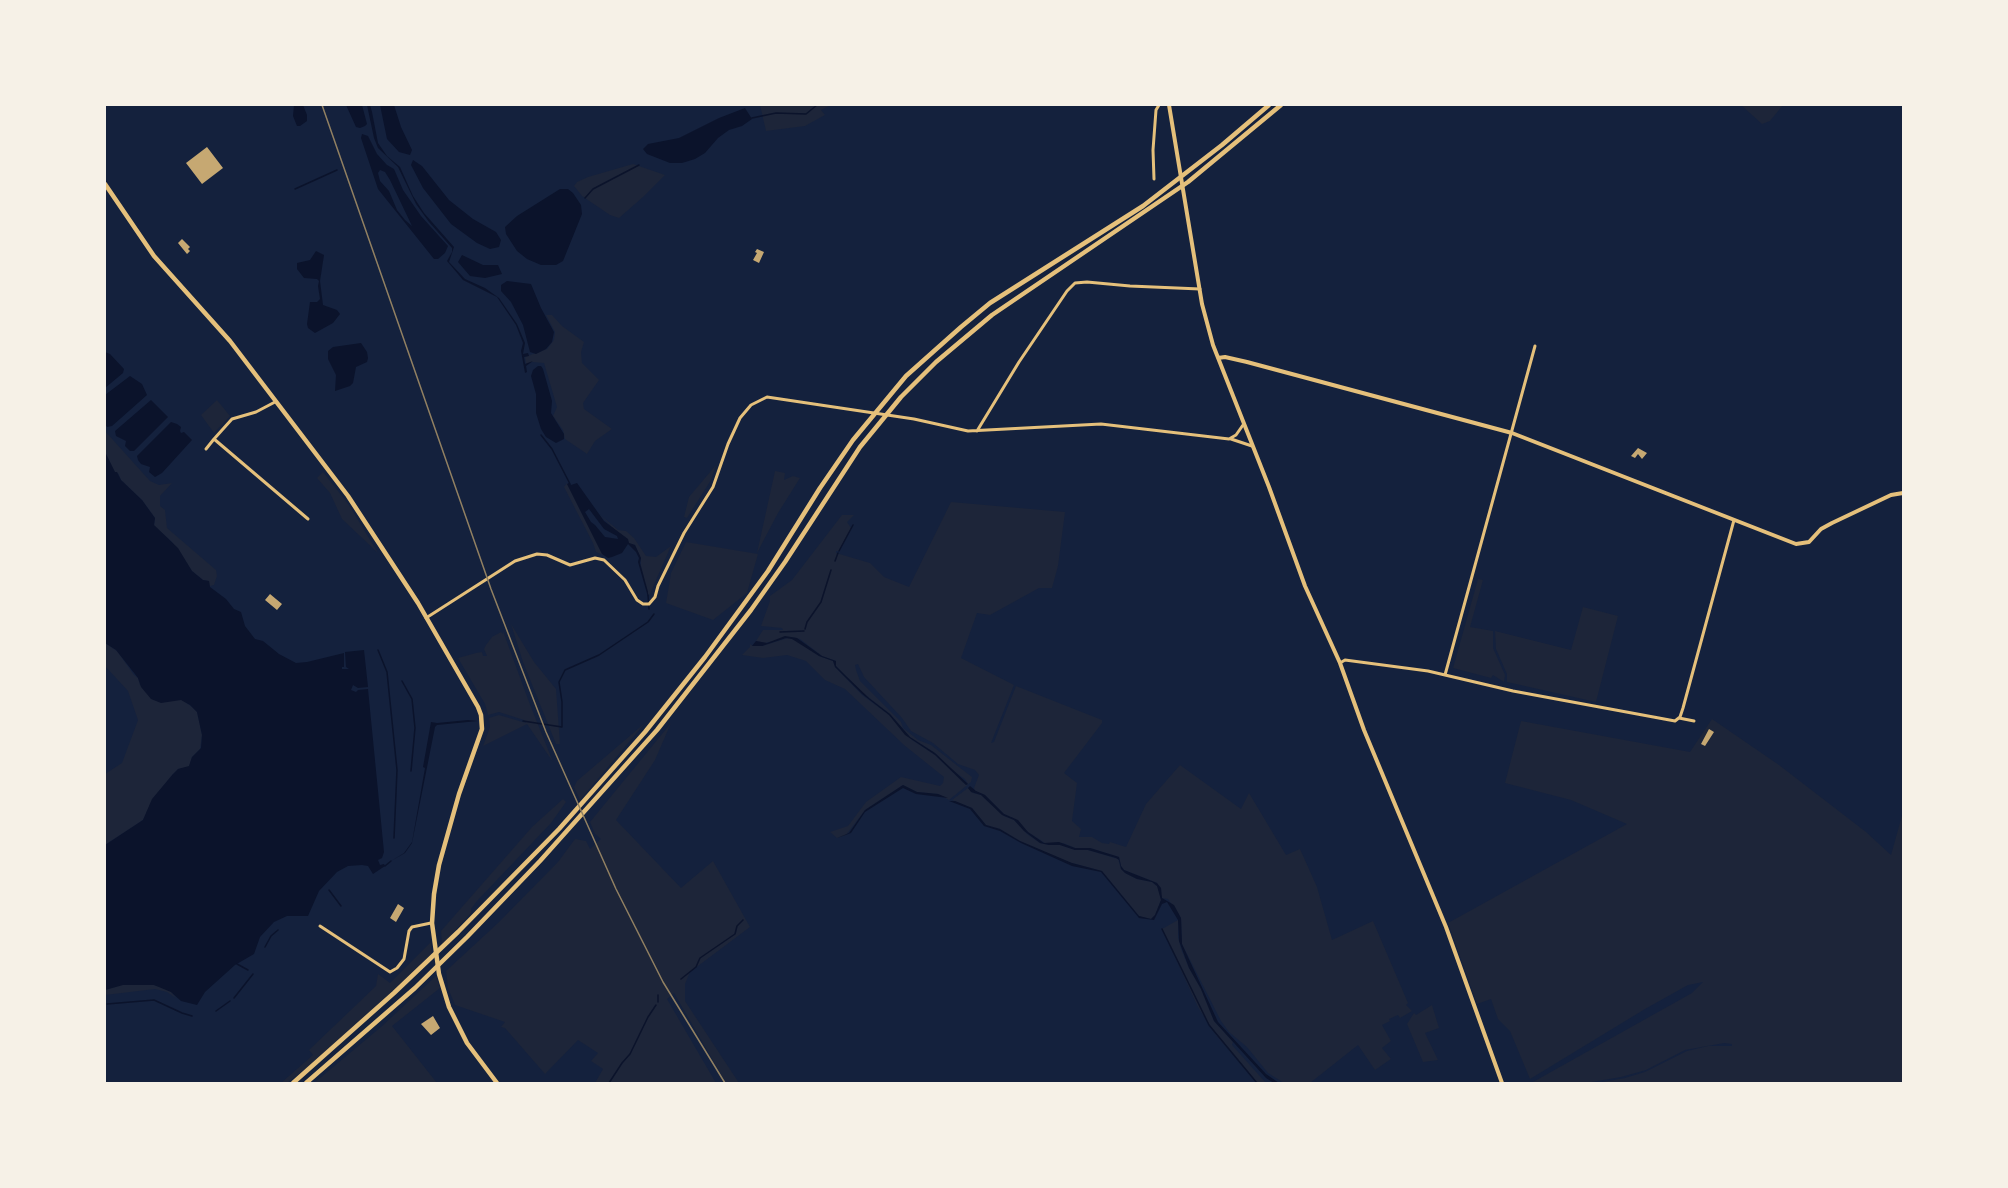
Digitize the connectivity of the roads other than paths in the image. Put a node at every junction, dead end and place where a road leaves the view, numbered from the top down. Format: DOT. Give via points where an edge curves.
graph roads {
  1 [pos="1159,105"];
  2 [pos="1169,105"];
  3 [pos="1269,105"];
  4 [pos="1281,105"];
  5 [pos="1154,178"];
  6 [pos="105,184"];
  7 [pos="1200,289"];
  8 [pos="1535,346"];
  9 [pos="1218,358"];
  10 [pos="275,402"];
  11 [pos="1243,425"];
  12 [pos="977,431"];
  13 [pos="1512,433"];
  14 [pos="214,439"];
  15 [pos="1229,439"];
  16 [pos="1252,446"];
  17 [pos="206,449"];
  18 [pos="1903,493"];
  19 [pos="308,519"];
  20 [pos="1734,520"];
  21 [pos="426,618"];
  22 [pos="1340,663"];
  23 [pos="1445,675"];
  24 [pos="1679,718"];
  25 [pos="1694,721"];
  26 [pos="432,923"];
  27 [pos="320,926"];
  28 [pos="293,1083"];
  29 [pos="306,1083"];
  30 [pos="497,1083"];
  31 [pos="1502,1083"];
  1 -- 5 [label="street" via="1153,143"];
  2 -- 7 [label="street"];
  3 -- 28 [label="main road" via="1143,206 990,303 906,376 853,440 768,571 645,732 559,829 458,932"];
  4 -- 29 [label="main road" via="1188,182 992,315 901,397 860,447 751,610 657,730 467,938"];
  6 -- 10 [label="main road" via="154,256 230,341"];
  7 -- 9 [label="street"];
  7 -- 12 [label="street" via="1075,284"];
  8 -- 13 [label="street"];
  9 -- 11 [label="street"];
  9 -- 13 [label="street" via="1247,362"];
  10 -- 14 [label="street" via="232,419"];
  10 -- 21 [label="main road" via="352,502"];
  11 -- 15 [label="street"];
  11 -- 16 [label="street"];
  12 -- 15 [label="street" via="1101,424"];
  12 -- 21 [label="street" via="771,397 760,400 747,408 736,426 713,487 683,535 649,604 638,602 608,562 595,558 570,565 545,555 529,555"];
  13 -- 20 [label="street"];
  13 -- 23 [label="street"];
  14 -- 17 [label="street"];
  14 -- 19 [label="street"];
  15 -- 16 [label="street"];
  16 -- 22 [label="street" via="1305,586"];
  18 -- 20 [label="street" via="1832,523 1803,544"];
  20 -- 24 [label="street"];
  21 -- 26 [label="main road" via="475,700 482,722 439,865"];
  22 -- 23 [label="street" via="1345,660"];
  22 -- 31 [label="street" via="1446,927"];
  23 -- 24 [label="street" via="1670,721"];
  24 -- 25 [label="street"];
  26 -- 27 [label="street" via="412,927 404,959 390,972"];
  26 -- 30 [label="main road" via="442,986 462,1035"];
}
